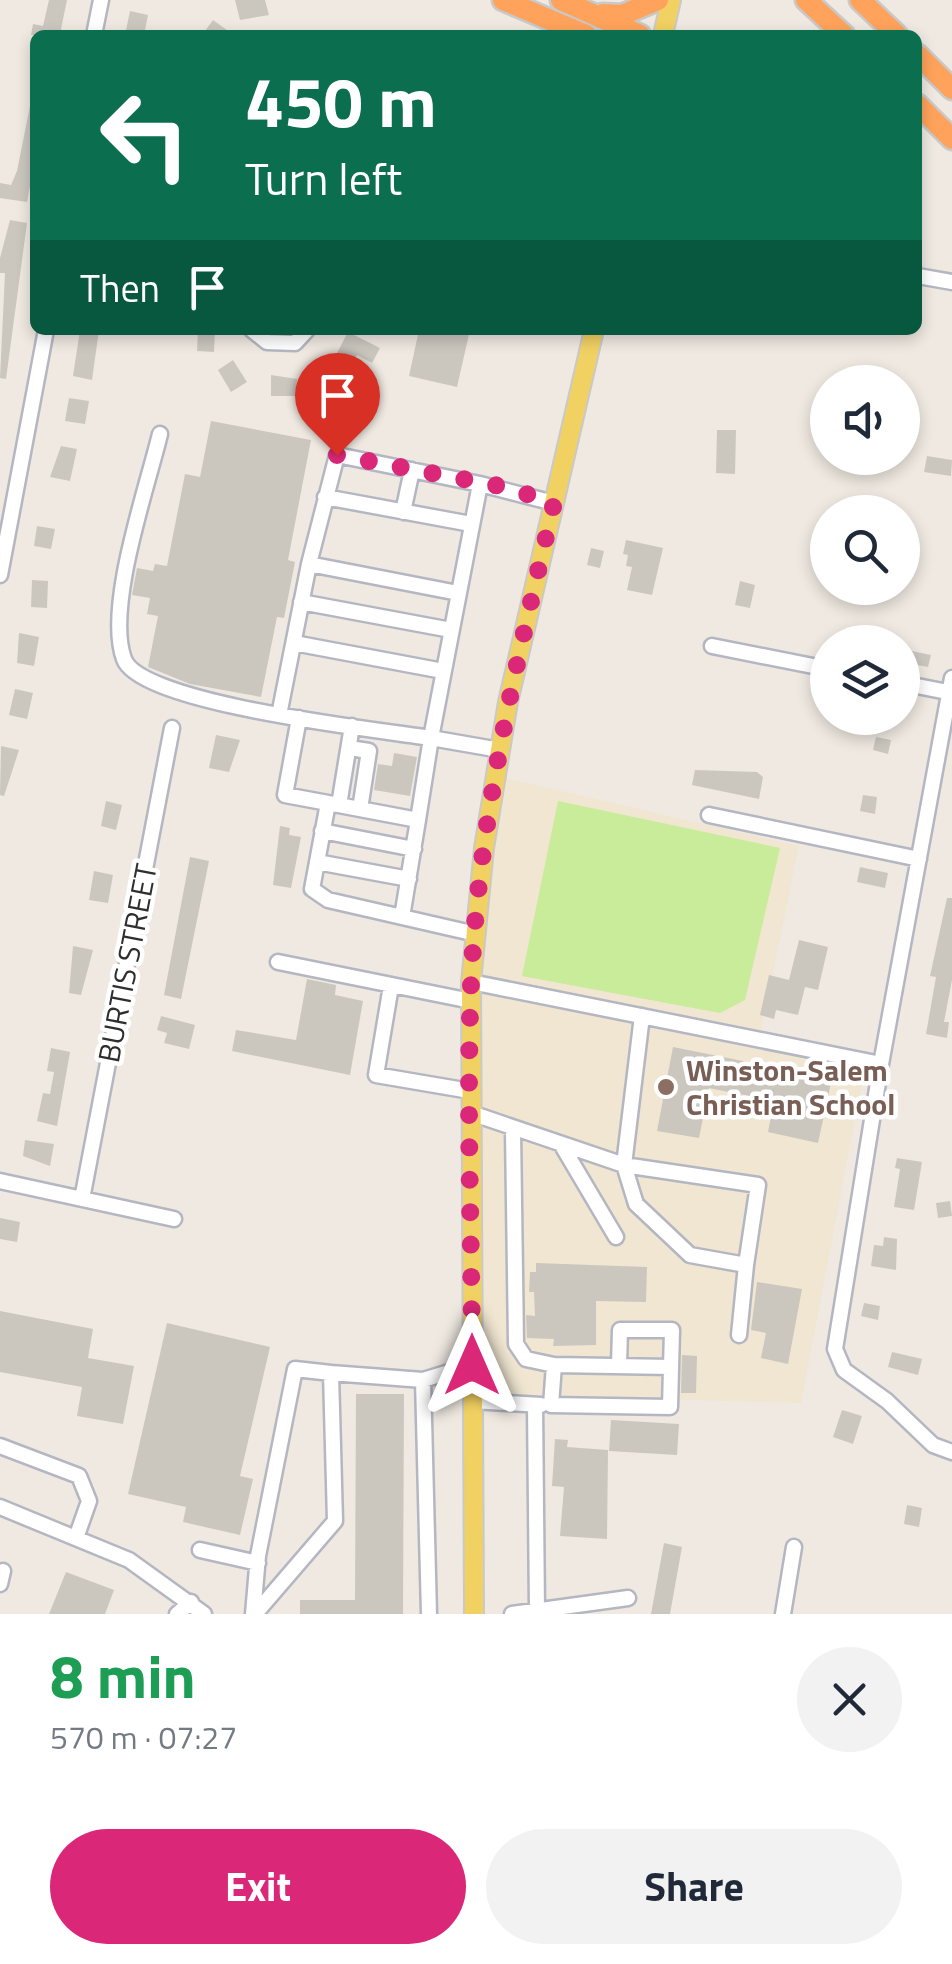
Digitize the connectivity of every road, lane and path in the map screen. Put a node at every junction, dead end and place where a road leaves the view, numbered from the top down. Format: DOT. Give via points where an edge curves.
graph roads {
  1 [pos="101,0"];
  2 [pos="503,0"];
  3 [pos="562,0"];
  4 [pos="658,0"];
  5 [pos="671,0"];
  6 [pos="806,0"];
  7 [pos="860,0"];
  8 [pos="596,14"];
  9 [pos="95,30"];
  10 [pos="574,30"];
  11 [pos="630,30"];
  12 [pos="664,30"];
  13 [pos="839,30"];
  14 [pos="892,30"];
  15 [pos="922,59"];
  16 [pos="952,89"];
  17 [pos="922,109"];
  18 [pos="952,139"];
  19 [pos="922,277"];
  20 [pos="952,282"];
  21 [pos="45,335"];
  22 [pos="261,335"];
  23 [pos="303,335"];
  24 [pos="593,335"];
  25 [pos="160,434"];
  26 [pos="412,470"];
  27 [pos="480,484"];
  28 [pos="325,497"];
  29 [pos="554,503"];
  30 [pos="402,512"];
  31 [pos="471,524"];
  32 [pos="309,564"];
  33 [pos="0,575"];
  34 [pos="458,593"];
  35 [pos="301,602"];
  36 [pos="451,630"];
  37 [pos="294,643"];
  38 [pos="712,646"];
  39 [pos="810,665"];
  40 [pos="443,671"];
  41 [pos="920,685"];
  42 [pos="951,688"];
  43 [pos="279,715"];
  44 [pos="298,718"];
  45 [pos="352,726"];
  46 [pos="172,728"];
  47 [pos="430,738"];
  48 [pos="349,748"];
  49 [pos="500,750"];
  50 [pos="333,804"];
  51 [pos="360,809"];
  52 [pos="709,815"];
  53 [pos="418,820"];
  54 [pos="322,831"];
  55 [pos="414,848"];
  56 [pos="920,859"];
  57 [pos="317,862"];
  58 [pos="409,879"];
  59 [pos="402,917"];
  60 [pos="476,934"];
  61 [pos="278,962"];
  62 [pos="391,986"];
  63 [pos="471,991"];
  64 [pos="642,1016"];
  65 [pos="881,1064"];
  66 [pos="470,1091"];
  67 [pos="470,1113"];
  68 [pos="513,1131"];
  69 [pos="561,1144"];
  70 [pos="624,1164"];
  71 [pos="0,1181"];
  72 [pos="82,1199"];
  73 [pos="174,1219"];
  74 [pos="616,1237"];
  75 [pos="746,1265"];
  76 [pos="739,1335"];
  77 [pos="472,1365"];
  78 [pos="619,1365"];
  79 [pos="554,1366"];
  80 [pos="671,1367"];
  81 [pos="331,1373"];
  82 [pos="423,1380"];
  83 [pos="472,1401"];
  84 [pos="543,1405"];
  85 [pos="0,1446"];
  86 [pos="952,1452"];
  87 [pos="0,1506"];
  88 [pos="76,1538"];
  89 [pos="794,1548"];
  90 [pos="200,1550"];
  91 [pos="258,1562"];
  92 [pos="628,1598"];
  93 [pos="191,1602"];
  94 [pos="537,1612"];
  95 [pos="177,1614"];
  96 [pos="204,1614"];
  97 [pos="254,1614"];
  98 [pos="429,1614"];
  99 [pos="474,1614"];
  100 [pos="512,1614"];
  101 [pos="782,1614"];
  1 -- 9 [label="street"];
  2 -- 10 [label="highway"];
  3 -- 8 [label="highway"];
  4 -- 8 [label="highway" via="622,15"];
  5 -- 12 [label="main road"];
  6 -- 13 [label="highway"];
  7 -- 14 [label="highway"];
  8 -- 11 [label="highway"];
  15 -- 16 [label="highway"];
  17 -- 18 [label="highway"];
  19 -- 20 [label="street"];
  21 -- 33 [label="street"];
  22 -- 23 [label="street" via="278,345"];
  24 -- 29 [label="main road"];
  25 -- 43 [label="street" via="119,604 125,663 138,678 164,689"];
  26 -- 27 [label="street"];
  26 -- 28 [label="street" via="337,455"];
  26 -- 30 [label="street"];
  27 -- 29 [label="street"];
  27 -- 31 [label="street"];
  28 -- 30 [label="street"];
  28 -- 32 [label="street"];
  29 -- 49 [label="main road"];
  30 -- 31 [label="street"];
  31 -- 34 [label="street"];
  32 -- 34 [label="street"];
  32 -- 35 [label="street"];
  34 -- 36 [label="street"];
  35 -- 36 [label="street"];
  35 -- 37 [label="street"];
  36 -- 40 [label="street"];
  37 -- 40 [label="street"];
  37 -- 43 [label="street"];
  38 -- 39 [label="street"];
  40 -- 47 [label="street"];
  41 -- 42 [label="street"];
  42 -- 56 [label="street"];
  43 -- 44 [label="street"];
  44 -- 45 [label="street"];
  44 -- 50 [label="street" via="285,795"];
  45 -- 47 [label="street"];
  45 -- 48 [label="street"];
  46 -- 72 [label="street, BURTIS STREET"];
  47 -- 49 [label="street"];
  47 -- 53 [label="street"];
  48 -- 50 [label="street"];
  48 -- 51 [label="street" via="369,751"];
  49 -- 60 [label="main road"];
  50 -- 51 [label="street"];
  50 -- 54 [label="street"];
  51 -- 53 [label="street"];
  52 -- 56 [label="street"];
  53 -- 55 [label="street"];
  54 -- 55 [label="street"];
  54 -- 57 [label="street"];
  55 -- 58 [label="street"];
  56 -- 65 [label="street"];
  57 -- 58 [label="street"];
  57 -- 59 [label="street" via="312,889 328,900"];
  58 -- 59 [label="street"];
  59 -- 60 [label="street"];
  60 -- 63 [label="main road"];
  61 -- 62 [label="street"];
  62 -- 63 [label="street"];
  62 -- 66 [label="street" via="376,1075"];
  63 -- 64 [label="street"];
  63 -- 66 [label="main road"];
  64 -- 65 [label="street"];
  64 -- 70 [label="street"];
  65 -- 86 [label="street" via="835,1349 853,1378 934,1445"];
  66 -- 67 [label="main road"];
  67 -- 68 [label="street"];
  67 -- 77 [label="main road"];
  68 -- 69 [label="street"];
  68 -- 79 [label="street" via="516,1344 526,1359"];
  69 -- 70 [label="street"];
  69 -- 74 [label="street"];
  70 -- 75 [label="street" via="636,1204 690,1255"];
  70 -- 75 [label="street" via="758,1185"];
  71 -- 72 [label="street"];
  72 -- 73 [label="street"];
  75 -- 76 [label="street"];
  77 -- 82 [label="street"];
  77 -- 83 [label="main road"];
  78 -- 79 [label="street"];
  78 -- 80 [label="street"];
  78 -- 80 [label="street" via="620,1330 672,1330"];
  79 -- 84 [label="street"];
  80 -- 84 [label="street" via="670,1407"];
  81 -- 82 [label="street"];
  81 -- 91 [label="street" via="295,1370"];
  81 -- 97 [label="street" via="335,1521"];
  82 -- 98 [label="street"];
  83 -- 84 [label="street"];
  83 -- 99 [label="main road"];
  84 -- 94 [label="street"];
  85 -- 88 [label="street" via="79,1476 88,1501"];
  87 -- 88 [label="street"];
  88 -- 93 [label="street" via="129,1560"];
  89 -- 101 [label="street"];
  90 -- 91 [label="street"];
  91 -- 97 [label="street"];
  92 -- 94 [label="street"];
  93 -- 95 [label="street"];
  93 -- 96 [label="street"];
  94 -- 100 [label="street"];
}
